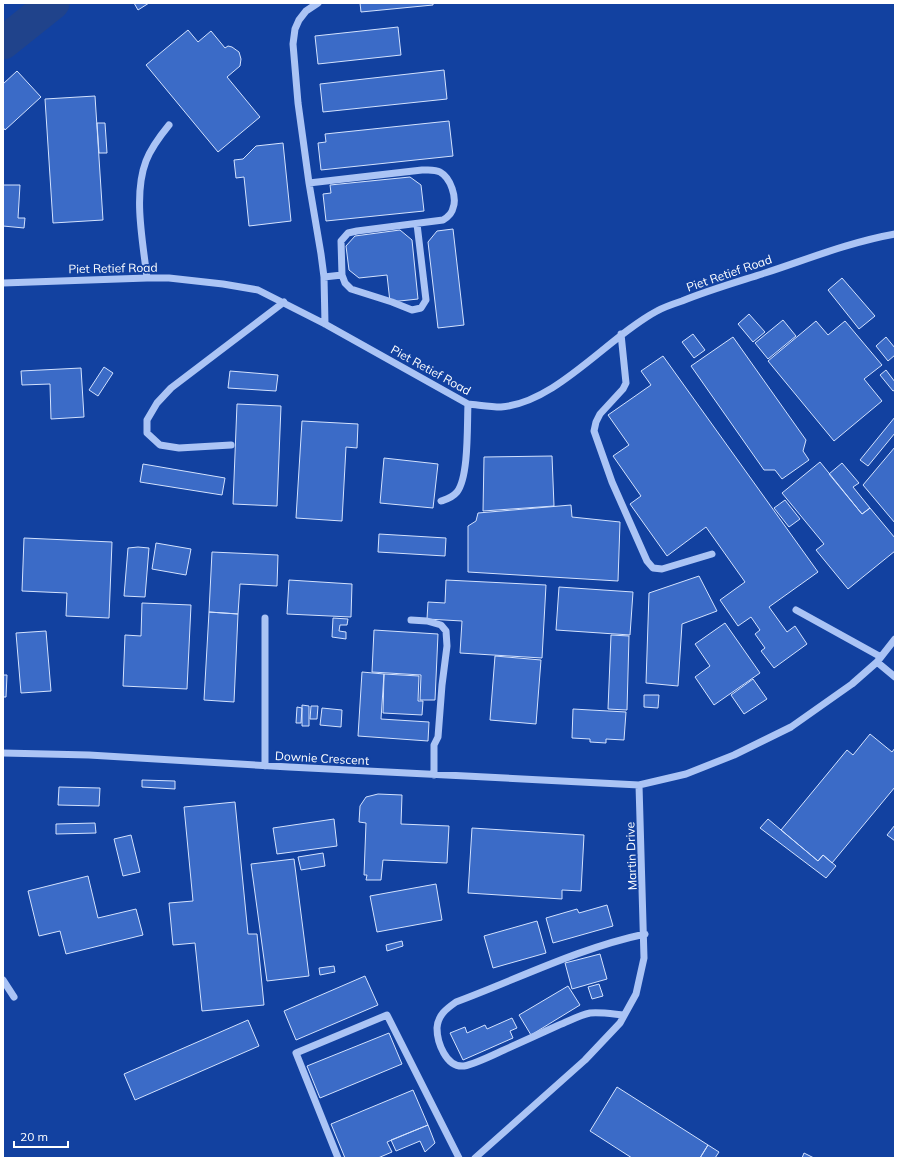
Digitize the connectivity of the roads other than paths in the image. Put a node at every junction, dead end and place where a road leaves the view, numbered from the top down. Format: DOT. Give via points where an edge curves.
graph roads {
  1 [pos="318,3"];
  2 [pos="169,125"];
  3 [pos="309,184"];
  4 [pos="417,224"];
  5 [pos="895,234"];
  6 [pos="342,275"];
  7 [pos="324,276"];
  8 [pos="147,278"];
  9 [pos="3,283"];
  10 [pos="284,302"];
  11 [pos="325,324"];
  12 [pos="621,334"];
  13 [pos="468,404"];
  14 [pos="231,445"];
  15 [pos="440,501"];
  16 [pos="712,554"];
  17 [pos="796,610"];
  18 [pos="265,618"];
  19 [pos="411,620"];
  20 [pos="895,639"];
  21 [pos="879,660"];
  22 [pos="895,677"];
  23 [pos="3,753"];
  24 [pos="265,766"];
  25 [pos="434,774"];
  26 [pos="639,785"];
  27 [pos="645,934"];
  28 [pos="3,980"];
  29 [pos="14,997"];
  30 [pos="624,1015"];
  31 [pos="338,1158"];
  32 [pos="459,1158"];
  33 [pos="475,1158"];
  1 -- 3 [label="street" via="306,11 299,20 293,44"];
  2 -- 8 [label="street" via="157,140 146,161 141,185 141,217"];
  3 -- 4 [label="street" via="422,170 442,172 447,178 455,202 453,210 443,220"];
  3 -- 7 [label="street"];
  4 -- 6 [label="street" via="348,233 341,241"];
  4 -- 6 [label="street" via="426,300 421,308 412,310 351,289"];
  5 -- 12 [label="street, Piet Retief Road" via="817,254 699,294 657,311"];
  6 -- 7 [label="street"];
  7 -- 11 [label="street"];
  8 -- 9 [label="street, Piet Retief Road"];
  8 -- 10 [label="street, Piet Retief Road" via="168,278 258,290"];
  10 -- 11 [label="street, Piet Retief Road"];
  10 -- 14 [label="street" via="171,388 157,403 147,420 148,434 160,445 179,448"];
  11 -- 13 [label="street, Piet Retief Road"];
  12 -- 13 [label="street, Piet Retief Road" via="563,381 532,399 501,407"];
  12 -- 16 [label="street" via="626,383 600,414 594,431 612,482 647,561 653,568 662,570"];
  13 -- 15 [label="street" via="467,445 462,483 450,498"];
  17 -- 21 [label="street"];
  18 -- 24 [label="street"];
  19 -- 25 [label="street" via="441,625 446,631 447,646 438,737 434,745"];
  20 -- 21 [label="street"];
  21 -- 22 [label="street"];
  21 -- 26 [label="street" via="818,709 765,741 686,774"];
  23 -- 24 [label="street, Downie Crescent" via="89,755"];
  24 -- 25 [label="street, Downie Crescent"];
  25 -- 26 [label="street, Downie Crescent"];
  26 -- 27 [label="street, Martin Drive"];
  27 -- 30 [label="street, Martin Drive" via="644,958 636,994"];
  27 -- 30 [label="street" via="620,939 580,953 456,1002 441,1014 437,1034 441,1049 447,1058 455,1065 464,1066 590,1013"];
  28 -- 29 [label="street"];
  30 -- 33 [label="street, Martin Drive" via="620,1023 585,1060"];
  31 -- 32 [label="street" via="296,1053 387,1015"];
}
